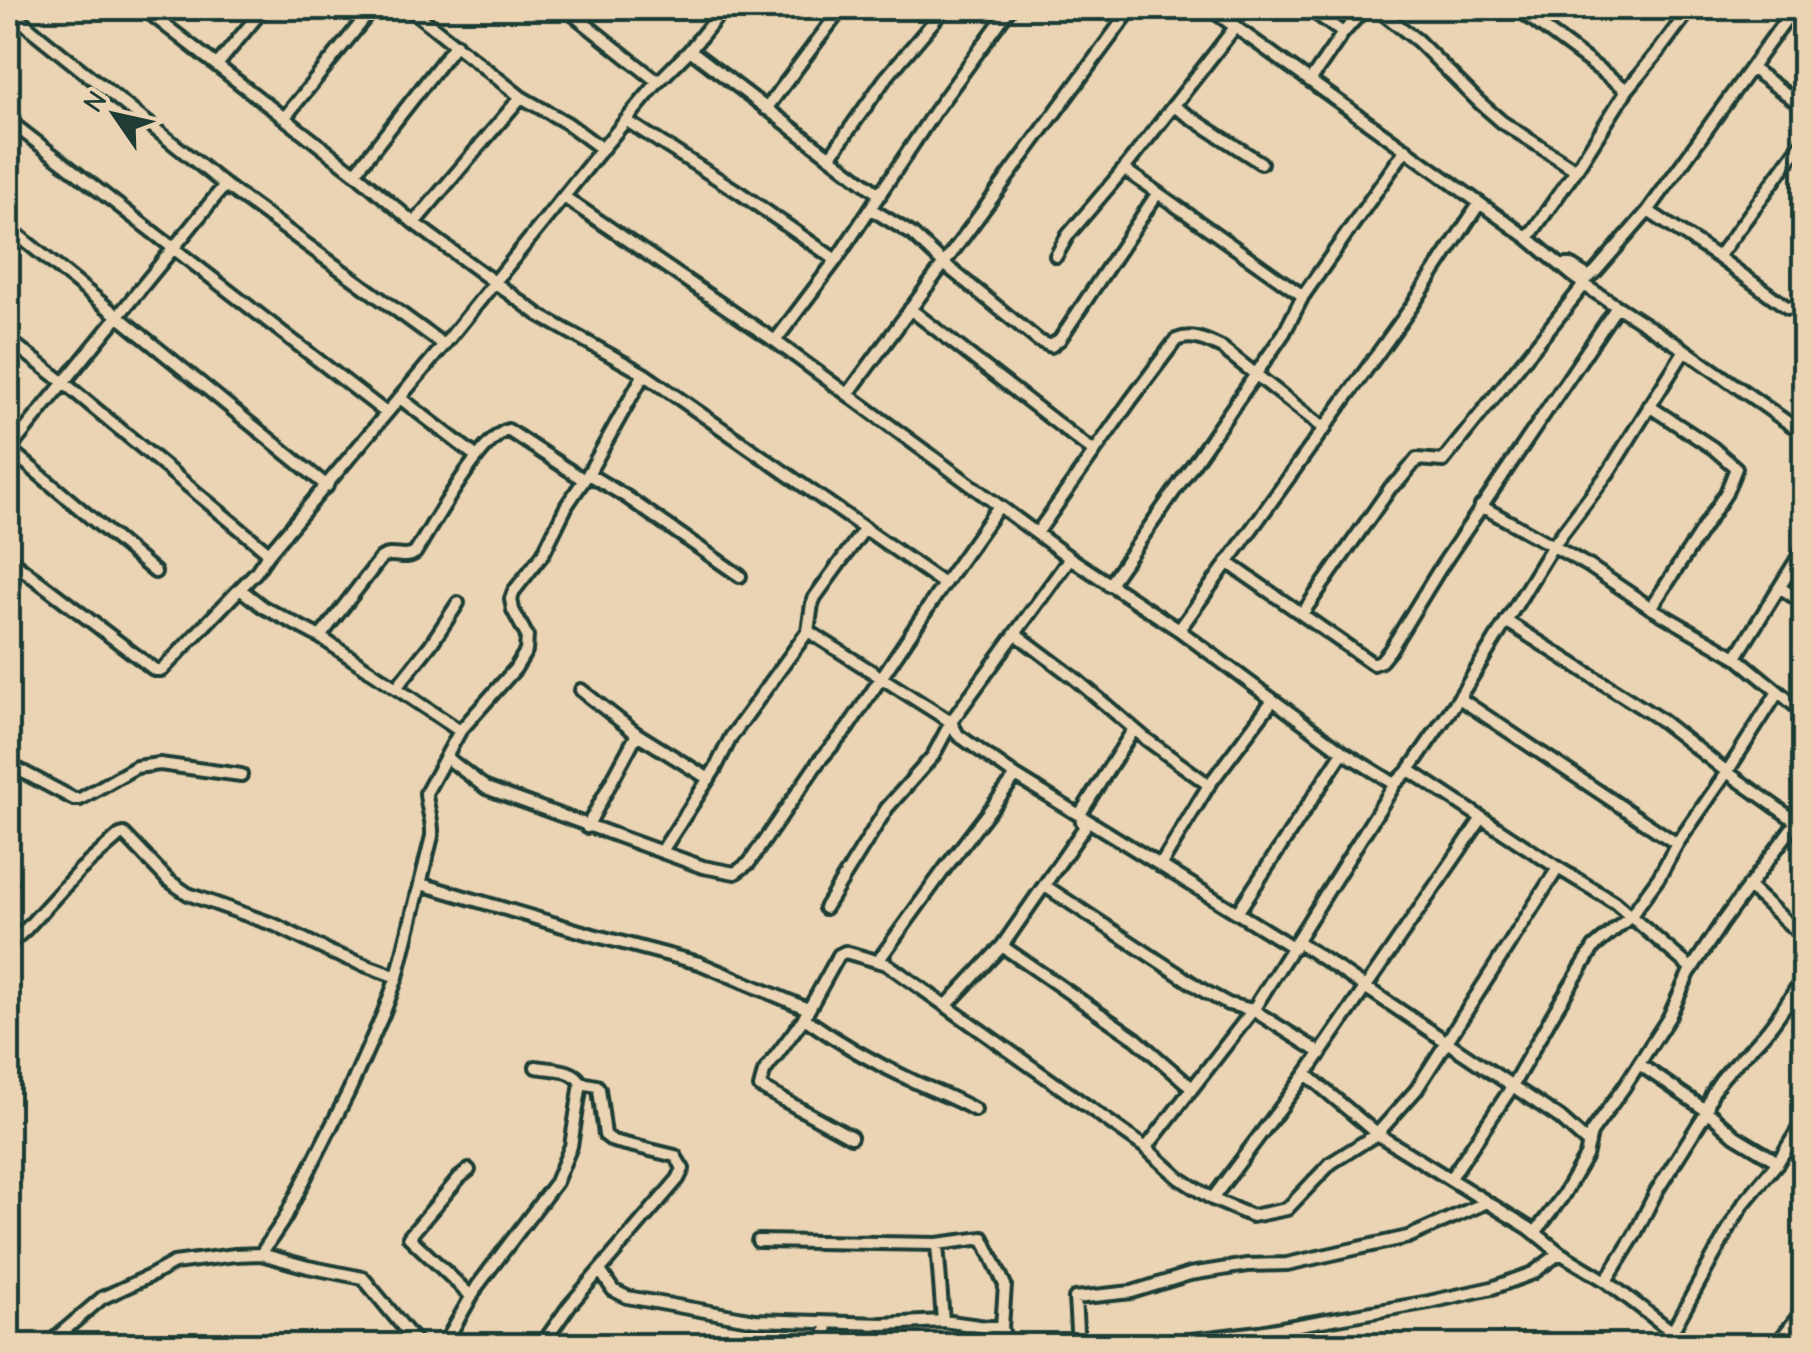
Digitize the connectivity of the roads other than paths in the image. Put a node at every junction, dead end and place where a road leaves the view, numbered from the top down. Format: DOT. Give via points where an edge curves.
graph roads {
  1 [pos="8,8"];
  2 [pos="144,8"];
  3 [pos="264,8"];
  4 [pos="373,8"];
  5 [pos="409,8"];
  6 [pos="566,8"];
  7 [pos="703,8"];
  8 [pos="724,8"];
  9 [pos="842,8"];
  10 [pos="945,8"];
  11 [pos="1010,8"];
  12 [pos="1132,8"];
  13 [pos="1209,8"];
  14 [pos="1308,8"];
  15 [pos="1365,8"];
  16 [pos="1376,8"];
  17 [pos="1517,8"];
  18 [pos="1674,8"];
  19 [pos="1794,8"];
  20 [pos="1688,12"];
  21 [pos="716,18"];
  22 [pos="1236,26"];
  23 [pos="1343,33"];
  24 [pos="456,44"];
  25 [pos="690,50"];
  26 [pos="217,65"];
  27 [pos="1752,69"];
  28 [pos="1310,81"];
  29 [pos="658,82"];
  30 [pos="1627,90"];
  31 [pos="522,97"];
  32 [pos="1173,106"];
  33 [pos="1804,107"];
  34 [pos="766,109"];
  35 [pos="284,117"];
  36 [pos="8,120"];
  37 [pos="627,122"];
  38 [pos="1804,140"];
  39 [pos="602,149"];
  40 [pos="1406,149"];
  41 [pos="830,156"];
  42 [pos="1260,163"];
  43 [pos="1124,169"];
  44 [pos="1576,170"];
  45 [pos="356,173"];
  46 [pos="224,184"];
  47 [pos="1157,194"];
  48 [pos="880,195"];
  49 [pos="564,197"];
  50 [pos="1479,204"];
  51 [pos="871,209"];
  52 [pos="1648,211"];
  53 [pos="414,223"];
  54 [pos="8,227"];
  55 [pos="1528,238"];
  56 [pos="173,250"];
  57 [pos="1056,256"];
  58 [pos="1718,257"];
  59 [pos="836,260"];
  60 [pos="943,263"];
  61 [pos="1559,266"];
  62 [pos="495,282"];
  63 [pos="1584,286"];
  64 [pos="1804,295"];
  65 [pos="1303,296"];
  66 [pos="1616,308"];
  67 [pos="910,309"];
  68 [pos="117,316"];
  69 [pos="8,340"];
  70 [pos="774,341"];
  71 [pos="444,345"];
  72 [pos="1685,350"];
  73 [pos="644,374"];
  74 [pos="1256,374"];
  75 [pos="63,382"];
  76 [pos="848,394"];
  77 [pos="400,398"];
  78 [pos="1649,406"];
  79 [pos="385,412"];
  80 [pos="1325,429"];
  81 [pos="1804,432"];
  82 [pos="8,449"];
  83 [pos="1094,452"];
  84 [pos="477,457"];
  85 [pos="586,477"];
  86 [pos="327,486"];
  87 [pos="999,506"];
  88 [pos="1481,506"];
  89 [pos="865,528"];
  90 [pos="1037,534"];
  91 [pos="1552,547"];
  92 [pos="1804,548"];
  93 [pos="269,553"];
  94 [pos="1070,558"];
  95 [pos="1228,562"];
  96 [pos="10,564"];
  97 [pos="155,572"];
  98 [pos="740,576"];
  99 [pos="944,584"];
  100 [pos="1109,585"];
  101 [pos="1781,588"];
  102 [pos="240,589"];
  103 [pos="458,603"];
  104 [pos="1804,604"];
  105 [pos="1651,608"];
  106 [pos="1302,614"];
  107 [pos="1506,621"];
  108 [pos="1179,630"];
  109 [pos="808,631"];
  110 [pos="1016,634"];
  111 [pos="320,636"];
  112 [pos="1736,658"];
  113 [pos="882,677"];
  114 [pos="396,688"];
  115 [pos="582,690"];
  116 [pos="1778,692"];
  117 [pos="1460,698"];
  118 [pos="1273,700"];
  119 [pos="1804,713"];
  120 [pos="951,722"];
  121 [pos="1134,729"];
  122 [pos="460,731"];
  123 [pos="636,734"];
  124 [pos="1343,752"];
  125 [pos="446,757"];
  126 [pos="8,764"];
  127 [pos="1409,770"];
  128 [pos="1727,772"];
  129 [pos="242,775"];
  130 [pos="1016,776"];
  131 [pos="709,779"];
  132 [pos="1395,784"];
  133 [pos="1209,785"];
  134 [pos="1080,814"];
  135 [pos="1482,818"];
  136 [pos="1800,824"];
  137 [pos="587,826"];
  138 [pos="1677,844"];
  139 [pos="662,852"];
  140 [pos="1160,866"];
  141 [pos="1558,868"];
  142 [pos="421,884"];
  143 [pos="1045,886"];
  144 [pos="1748,886"];
  145 [pos="825,908"];
  146 [pos="1237,913"];
  147 [pos="1630,917"];
  148 [pos="1804,938"];
  149 [pos="8,945"];
  150 [pos="1296,945"];
  151 [pos="1002,946"];
  152 [pos="878,960"];
  153 [pos="1692,969"];
  154 [pos="397,976"];
  155 [pos="1804,976"];
  156 [pos="1364,988"];
  157 [pos="946,1006"];
  158 [pos="1254,1010"];
  159 [pos="806,1014"];
  160 [pos="1447,1042"];
  161 [pos="1321,1053"];
  162 [pos="1639,1064"];
  163 [pos="536,1067"];
  164 [pos="1306,1074"];
  165 [pos="581,1083"];
  166 [pos="1512,1085"];
  167 [pos="1192,1088"];
  168 [pos="975,1110"];
  169 [pos="1707,1111"];
  170 [pos="1804,1120"];
  171 [pos="1378,1134"];
  172 [pos="851,1137"];
  173 [pos="1589,1144"];
  174 [pos="1146,1148"];
  175 [pos="1778,1162"];
  176 [pos="469,1170"];
  177 [pos="1450,1179"];
  178 [pos="1212,1198"];
  179 [pos="1486,1202"];
  180 [pos="1535,1233"];
  181 [pos="758,1241"];
  182 [pos="937,1244"];
  183 [pos="1560,1253"];
  184 [pos="261,1254"];
  185 [pos="601,1272"];
  186 [pos="1606,1281"];
  187 [pos="472,1296"];
  188 [pos="1804,1310"];
  189 [pos="943,1321"];
  190 [pos="826,1323"];
  191 [pos="1002,1327"];
  192 [pos="1676,1333"];
  193 [pos="46,1346"];
  194 [pos="419,1346"];
  195 [pos="443,1346"];
  196 [pos="541,1346"];
  197 [pos="824,1346"];
  198 [pos="1006,1346"];
  199 [pos="1078,1346"];
  200 [pos="1177,1346"];
  201 [pos="1654,1346"];
  202 [pos="1695,1346"];
  203 [pos="1775,1346"];
  1 -- 46 [label="street"];
  2 -- 26 [label="street"];
  3 -- 26 [label="street"];
  4 -- 35 [label="street"];
  5 -- 24 [label="street"];
  6 -- 29 [label="street"];
  7 -- 21 [label="street"];
  8 -- 21 [label="street"];
  9 -- 34 [label="street"];
  10 -- 41 [label="street"];
  11 -- 48 [label="street"];
  12 -- 60 [label="street"];
  13 -- 22 [label="street"];
  14 -- 23 [label="street"];
  15 -- 23 [label="street"];
  16 -- 44 [label="street" via="1502,122"];
  17 -- 30 [label="street"];
  18 -- 20 [label="street"];
  19 -- 27 [label="street"];
  20 -- 30 [label="street"];
  21 -- 25 [label="street"];
  22 -- 28 [label="street"];
  22 -- 32 [label="street"];
  23 -- 28 [label="street"];
  24 -- 31 [label="street"];
  24 -- 45 [label="street"];
  25 -- 29 [label="street"];
  25 -- 34 [label="street"];
  26 -- 35 [label="street"];
  27 -- 33 [label="street"];
  27 -- 52 [label="street"];
  28 -- 40 [label="street"];
  29 -- 37 [label="street"];
  30 -- 44 [label="street"];
  31 -- 39 [label="street"];
  31 -- 53 [label="street"];
  32 -- 42 [label="street"];
  32 -- 43 [label="street"];
  34 -- 41 [label="street"];
  35 -- 45 [label="street"];
  36 -- 56 [label="street"];
  37 -- 39 [label="street"];
  37 -- 59 [label="street"];
  38 -- 58 [label="street"];
  39 -- 49 [label="street"];
  40 -- 50 [label="street"];
  40 -- 65 [label="street"];
  41 -- 48 [label="street"];
  43 -- 47 [label="street"];
  43 -- 57 [label="street"];
  44 -- 55 [label="street"];
  45 -- 53 [label="street"];
  46 -- 56 [label="street"];
  46 -- 71 [label="street"];
  47 -- 60 [label="street" via="1050,346"];
  47 -- 65 [label="street"];
  48 -- 51 [label="street"];
  49 -- 62 [label="street"];
  49 -- 70 [label="street"];
  50 -- 55 [label="street"];
  50 -- 80 [label="street"];
  51 -- 59 [label="street"];
  51 -- 60 [label="street"];
  52 -- 58 [label="street"];
  52 -- 61 [label="street" via="1589,277"];
  53 -- 62 [label="street"];
  54 -- 68 [label="street"];
  55 -- 61 [label="street"];
  56 -- 68 [label="street"];
  56 -- 79 [label="street"];
  58 -- 64 [label="street" via="1788,308"];
  59 -- 70 [label="street"];
  60 -- 67 [label="street"];
  61 -- 63 [label="street"];
  62 -- 71 [label="street"];
  62 -- 73 [label="street"];
  63 -- 66 [label="street"];
  63 -- 106 [label="street" via="1442,461 1417,459 1390,487"];
  65 -- 74 [label="street"];
  66 -- 72 [label="street"];
  66 -- 88 [label="street"];
  67 -- 76 [label="street"];
  67 -- 83 [label="street"];
  68 -- 75 [label="street"];
  68 -- 86 [label="street"];
  69 -- 75 [label="street"];
  70 -- 76 [label="street"];
  71 -- 77 [label="street"];
  72 -- 78 [label="street"];
  72 -- 81 [label="street"];
  73 -- 85 [label="street"];
  73 -- 89 [label="street"];
  74 -- 80 [label="street"];
  74 -- 83 [label="street" via="1222,348 1184,336"];
  74 -- 100 [label="street"];
  75 -- 82 [label="street"];
  75 -- 93 [label="street"];
  76 -- 87 [label="street"];
  77 -- 79 [label="street"];
  77 -- 84 [label="street"];
  78 -- 91 [label="street"];
  78 -- 105 [label="street" via="1736,468"];
  79 -- 86 [label="street"];
  80 -- 95 [label="street"];
  82 -- 97 [label="street"];
  83 -- 90 [label="street"];
  84 -- 85 [label="street" via="508,430"];
  84 -- 111 [label="street" via="416,552 381,558"];
  85 -- 98 [label="street" via="625,496"];
  85 -- 122 [label="street" via="514,591 526,651"];
  86 -- 93 [label="street"];
  87 -- 90 [label="street"];
  87 -- 99 [label="street"];
  88 -- 91 [label="street"];
  88 -- 106 [label="street" via="1381,660 1373,664"];
  89 -- 99 [label="street"];
  89 -- 109 [label="street" via="815,597"];
  90 -- 94 [label="street"];
  91 -- 105 [label="street"];
  91 -- 107 [label="street"];
  92 -- 101 [label="street"];
  93 -- 102 [label="street"];
  94 -- 100 [label="street"];
  94 -- 110 [label="street"];
  95 -- 106 [label="street"];
  95 -- 108 [label="street"];
  96 -- 102 [label="street" via="156,670 175,659"];
  99 -- 113 [label="street"];
  100 -- 108 [label="street"];
  101 -- 104 [label="street"];
  101 -- 112 [label="street"];
  102 -- 111 [label="street"];
  103 -- 114 [label="street"];
  105 -- 112 [label="street"];
  107 -- 117 [label="street"];
  107 -- 128 [label="street" via="1658,718"];
  108 -- 118 [label="street"];
  109 -- 113 [label="street"];
  109 -- 131 [label="street" via="731,737"];
  110 -- 120 [label="street"];
  110 -- 121 [label="street"];
  111 -- 114 [label="street"];
  112 -- 116 [label="street"];
  113 -- 120 [label="street"];
  113 -- 139 [label="street" via="750,863 727,873"];
  114 -- 122 [label="street"];
  115 -- 123 [label="street"];
  116 -- 119 [label="street"];
  116 -- 128 [label="street"];
  117 -- 127 [label="street"];
  117 -- 138 [label="street"];
  118 -- 124 [label="street"];
  118 -- 133 [label="street"];
  120 -- 130 [label="street" via="958,736"];
  120 -- 145 [label="street"];
  121 -- 133 [label="street"];
  121 -- 134 [label="street"];
  122 -- 125 [label="street"];
  123 -- 131 [label="street"];
  123 -- 137 [label="street"];
  124 -- 132 [label="street"];
  124 -- 146 [label="street"];
  125 -- 137 [label="street" via="486,788"];
  125 -- 142 [label="street" via="426,794 433,819"];
  126 -- 129 [label="street" via="74,799 136,767"];
  127 -- 132 [label="street"];
  127 -- 135 [label="street"];
  128 -- 136 [label="street"];
  128 -- 138 [label="street"];
  130 -- 134 [label="street"];
  130 -- 152 [label="street"];
  131 -- 139 [label="street"];
  132 -- 150 [label="street"];
  133 -- 140 [label="street"];
  134 -- 140 [label="street"];
  134 -- 143 [label="street" via="1084,828"];
  135 -- 141 [label="street"];
  135 -- 156 [label="street"];
  136 -- 144 [label="street"];
  137 -- 139 [label="street"];
  138 -- 147 [label="street"];
  140 -- 146 [label="street"];
  141 -- 147 [label="street"];
  141 -- 160 [label="street"];
  142 -- 154 [label="street"];
  142 -- 159 [label="street" via="699,963"];
  143 -- 151 [label="street"];
  143 -- 158 [label="street" via="1204,991"];
  144 -- 148 [label="street"];
  144 -- 153 [label="street"];
  146 -- 150 [label="street"];
  147 -- 153 [label="street"];
  147 -- 166 [label="street" via="1594,948"];
  149 -- 154 [label="street" via="124,834 188,894"];
  150 -- 156 [label="street"];
  150 -- 158 [label="street"];
  151 -- 157 [label="street"];
  151 -- 167 [label="street" via="1136,1039"];
  152 -- 157 [label="street"];
  152 -- 159 [label="street" via="839,955"];
  153 -- 162 [label="street"];
  154 -- 184 [label="street" via="349,1090"];
  155 -- 169 [label="street" via="1758,1042 1727,1073"];
  156 -- 160 [label="street"];
  156 -- 161 [label="street"];
  157 -- 174 [label="street"];
  158 -- 161 [label="street"];
  158 -- 167 [label="street"];
  159 -- 168 [label="street" via="876,1062"];
  159 -- 172 [label="street" via="764,1072 760,1088"];
  160 -- 166 [label="street"];
  160 -- 171 [label="street"];
  161 -- 164 [label="street"];
  162 -- 169 [label="street"];
  162 -- 173 [label="street"];
  163 -- 165 [label="street" via="572,1073"];
  164 -- 171 [label="street"];
  164 -- 178 [label="street"];
  165 -- 185 [label="street" via="599,1089 605,1134 675,1156 683,1168"];
  165 -- 187 [label="street" via="556,1182"];
  166 -- 173 [label="street"];
  166 -- 177 [label="street"];
  167 -- 174 [label="street"];
  169 -- 175 [label="street"];
  169 -- 186 [label="street"];
  170 -- 175 [label="street"];
  171 -- 177 [label="street"];
  171 -- 178 [label="street" via="1331,1164 1288,1209 1252,1216"];
  173 -- 180 [label="street"];
  174 -- 178 [label="street"];
  175 -- 192 [label="street" via="1744,1203"];
  176 -- 187 [label="street" via="409,1236"];
  177 -- 179 [label="street"];
  179 -- 180 [label="street"];
  179 -- 199 [label="street" via="1389,1241 1075,1298"];
  180 -- 183 [label="street"];
  181 -- 182 [label="street"];
  182 -- 189 [label="street"];
  182 -- 191 [label="street" via="983,1238 1005,1285"];
  183 -- 186 [label="street"];
  183 -- 200 [label="street" via="1533,1273 1492,1288"];
  184 -- 193 [label="street" via="174,1263 102,1298"];
  184 -- 194 [label="street" via="363,1278"];
  185 -- 190 [label="street" via="613,1290 647,1302 755,1320"];
  185 -- 196 [label="street"];
  186 -- 192 [label="street"];
  187 -- 195 [label="street"];
  188 -- 203 [label="street"];
  189 -- 190 [label="street"];
  189 -- 191 [label="street"];
  190 -- 197 [label="street"];
  191 -- 198 [label="street"];
  192 -- 201 [label="street"];
  192 -- 202 [label="street"];
}
